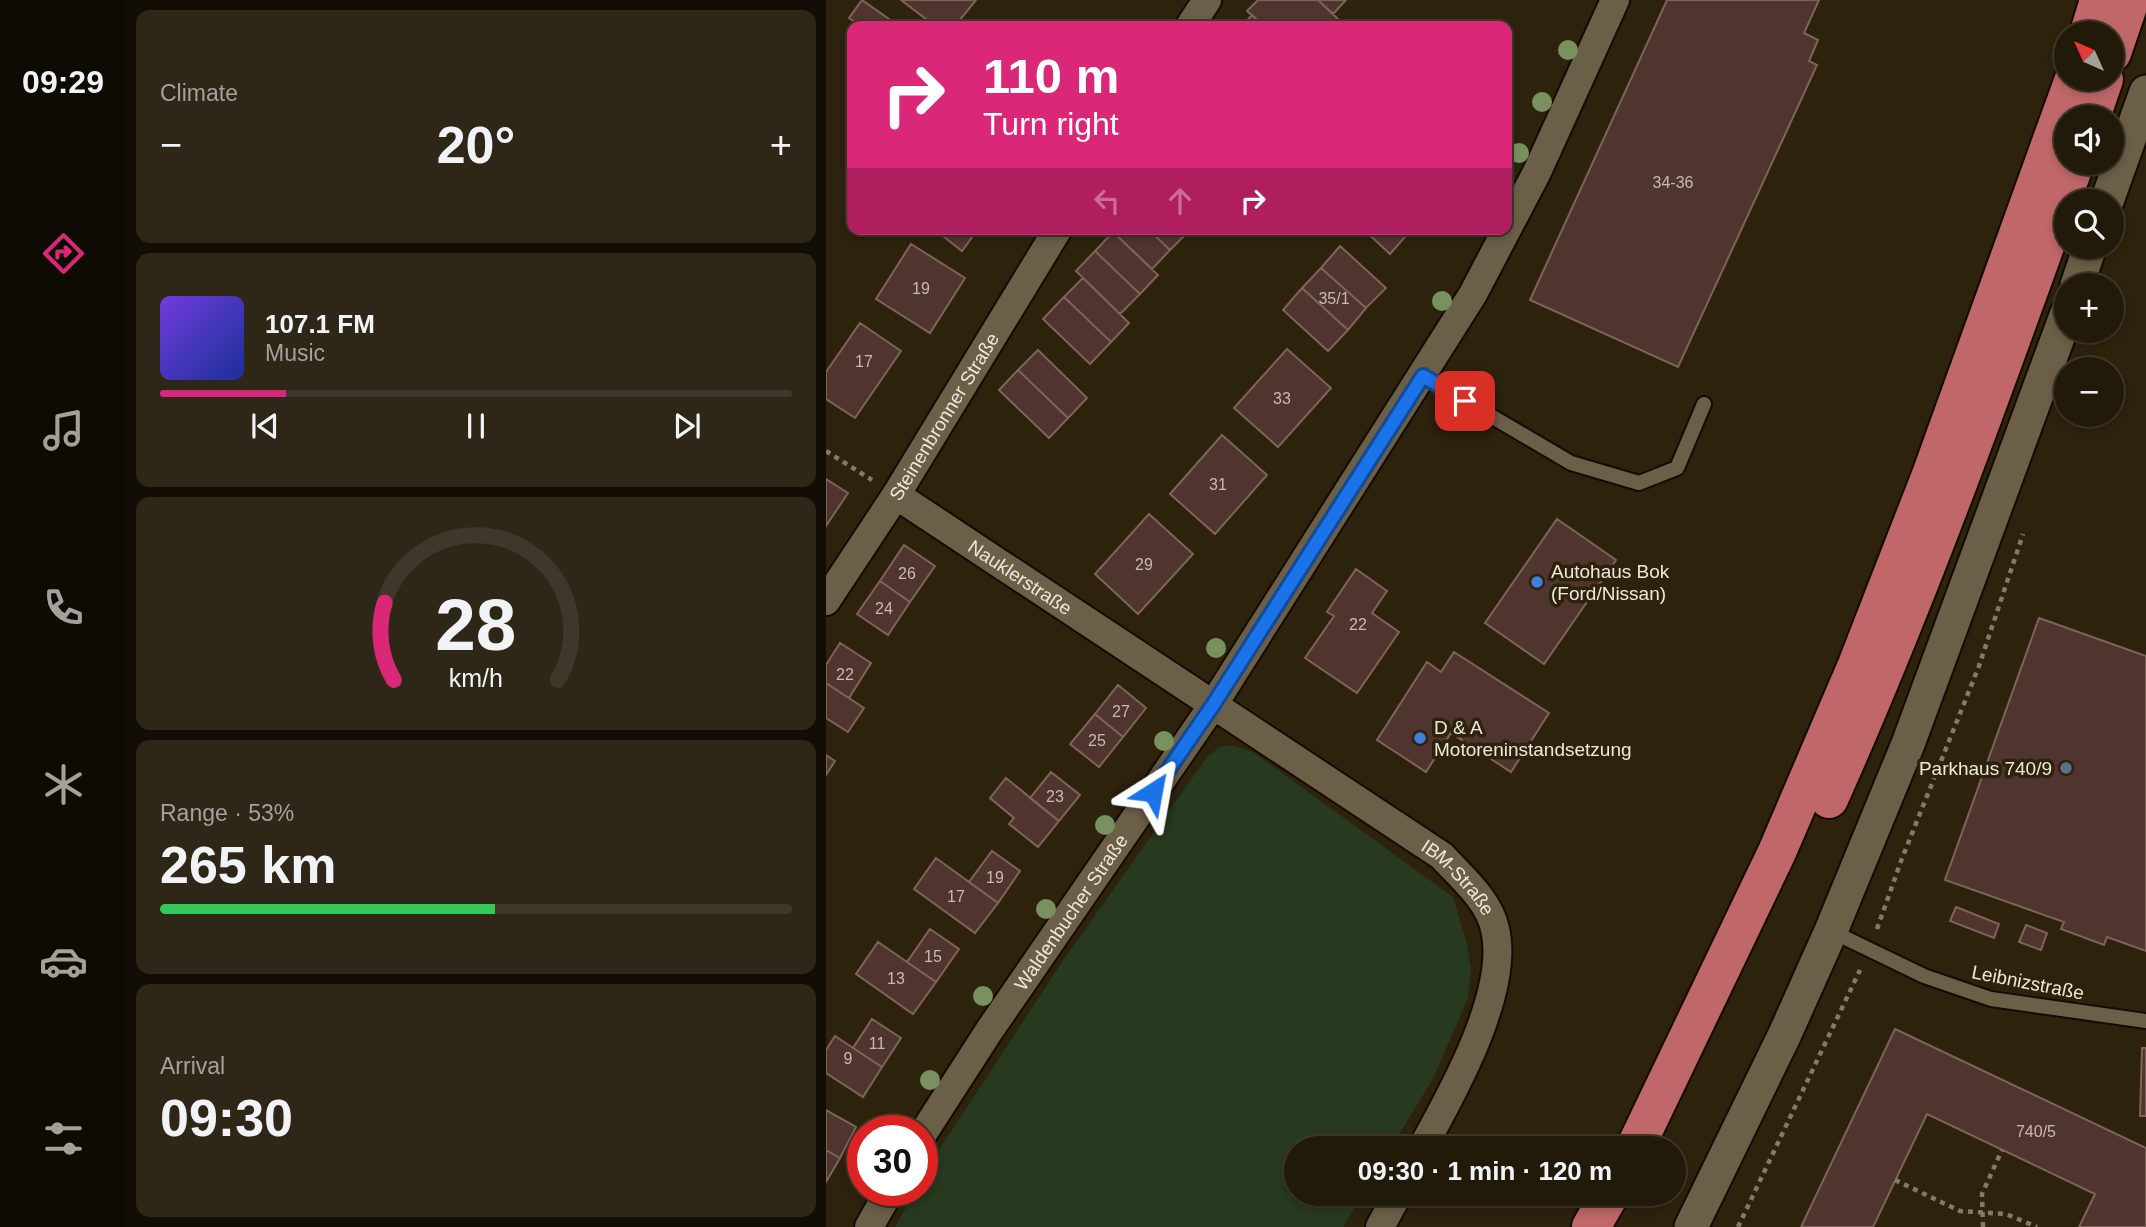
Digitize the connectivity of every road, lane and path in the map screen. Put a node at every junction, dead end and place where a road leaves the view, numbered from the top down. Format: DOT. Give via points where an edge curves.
graph roads {
  1 [pos="1208,0"];
  2 [pos="1615,0"];
  3 [pos="2099,0"];
  4 [pos="2130,0"];
  5 [pos="1193,21"];
  6 [pos="2093,21"];
  7 [pos="2123,21"];
  8 [pos="2070,91"];
  9 [pos="2146,92"];
  10 [pos="2071,175"];
  11 [pos="2111,189"];
  12 [pos="1512,222"];
  13 [pos="1054,235"];
  14 [pos="1505,235"];
  15 [pos="2056,343"];
  16 [pos="1423,376"];
  17 [pos="1704,404"];
  18 [pos="826,451"];
  19 [pos="896,495"];
  20 [pos="826,601"];
  21 [pos="1213,705"];
  22 [pos="1831,931"];
  23 [pos="1869,949"];
  24 [pos="2146,1021"];
  25 [pos="935,1115"];
  26 [pos="1429,1136"];
  27 [pos="1641,1136"];
  28 [pos="1668,1136"];
  29 [pos="2002,1150"];
  30 [pos="1895,1180"];
  31 [pos="881,1206"];
  32 [pos="1391,1206"];
  33 [pos="1603,1206"];
  34 [pos="1630,1206"];
  35 [pos="1982,1212"];
  36 [pos="869,1227"];
  37 [pos="1380,1227"];
  38 [pos="1591,1227"];
  39 [pos="1618,1227"];
  40 [pos="1691,1227"];
  41 [pos="1738,1227"];
  42 [pos="1983,1227"];
  43 [pos="2036,1227"];
  1 -- 5 [label="street"];
  2 -- 12 [label="street, Waldenbucher Straße"];
  3 -- 6 [label="highway"];
  4 -- 7 [label="highway"];
  8 -- 27 [label="highway" via="1862,653 1777,852"];
  9 -- 11 [label="street"];
  10 -- 28 [label="highway" via="1937,541 1865,718 1771,927"];
  13 -- 19 [label="street, Steinenbronner Straße"];
  14 -- 16 [label="street, Waldenbucher Straße"];
  15 -- 22 [label="street" via="1908,744"];
  16 -- 17 [label="lane" via="1571,463 1639,483 1677,468"];
  16 -- 21 [label="street, Waldenbucher Straße"];
  18 -- 19 [label="path"];
  19 -- 20 [label="street, Steinenbronner Straße"];
  19 -- 21 [label="street, Nauklerstraße"];
  21 -- 25 [label="street, Waldenbucher Straße"];
  21 -- 26 [label="street, IBM-Straße" via="1443,856 1486,908 1496,929 1495,981 1483,1023"];
  22 -- 23 [label="lane, Leibnizstraße"];
  22 -- 40 [label="street"];
  23 -- 24 [label="lane, Leibnizstraße" via="1924,976 1991,999"];
  23 -- 41 [label="path"];
  29 -- 35 [label="path" via="1982,1194"];
  30 -- 35 [label="path" via="1960,1211"];
  31 -- 36 [label="street"];
  32 -- 37 [label="street"];
  33 -- 38 [label="highway"];
  34 -- 39 [label="highway"];
  35 -- 42 [label="path"];
  35 -- 43 [label="path" via="2006,1214"];
}
